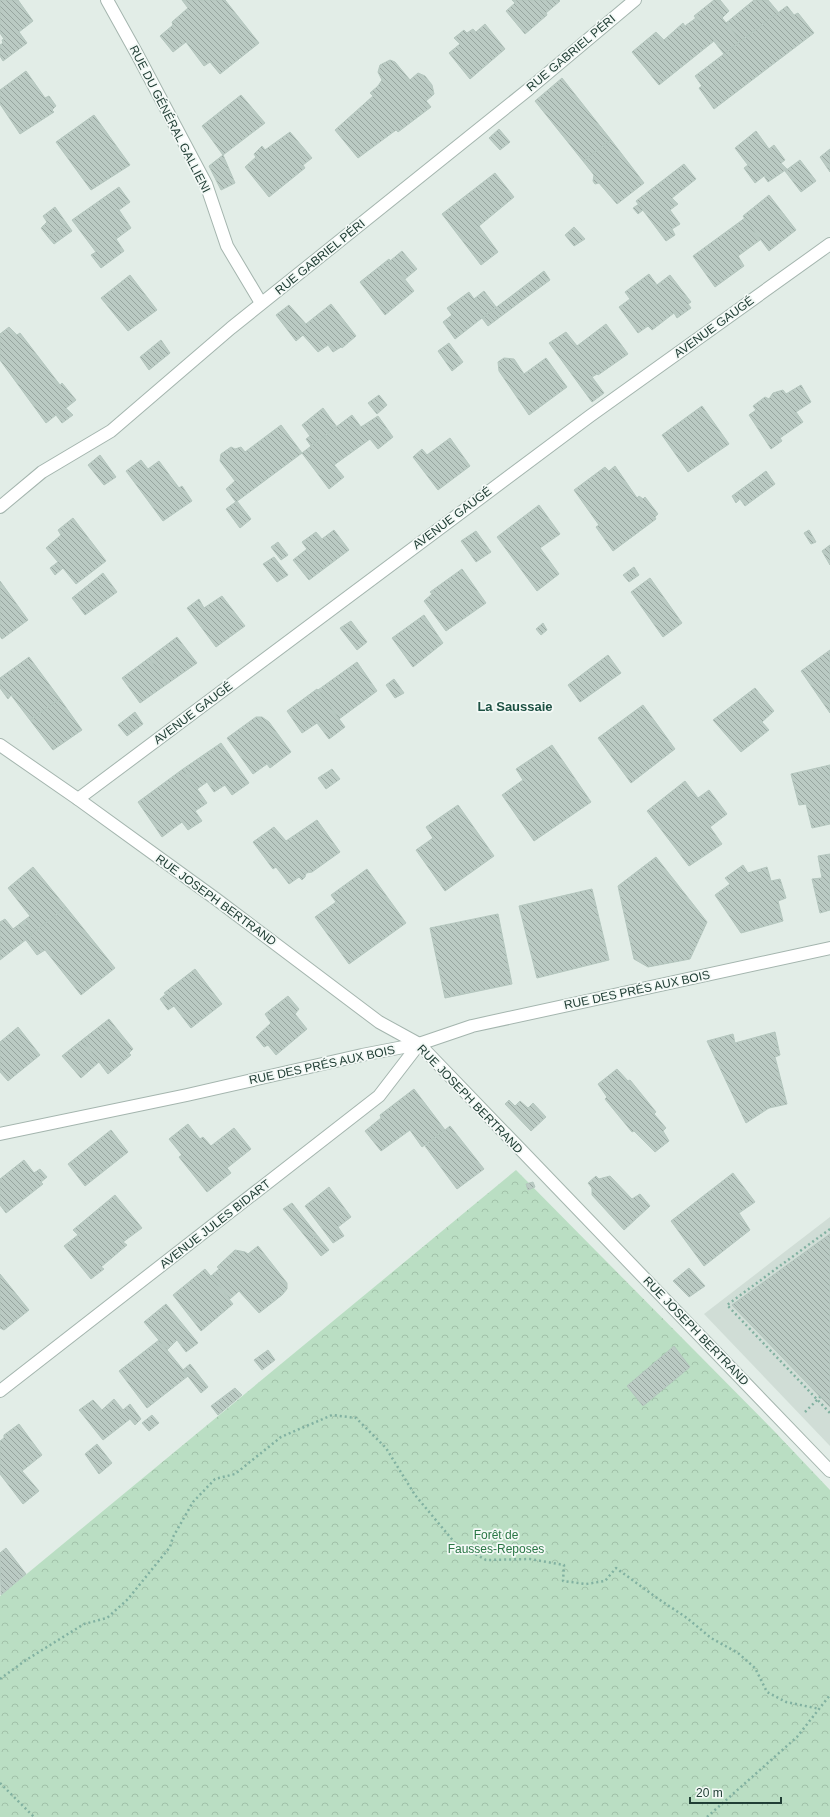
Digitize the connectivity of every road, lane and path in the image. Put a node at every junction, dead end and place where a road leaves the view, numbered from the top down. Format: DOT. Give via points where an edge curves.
graph roads {
  1 [pos="107,0"];
  2 [pos="635,0"];
  3 [pos="830,244"];
  4 [pos="261,303"];
  5 [pos="0,506"];
  6 [pos="0,745"];
  7 [pos="78,799"];
  8 [pos="830,948"];
  9 [pos="419,1044"];
  10 [pos="0,1134"];
  11 [pos="830,1229"];
  12 [pos="0,1391"];
  13 [pos="819,1398"];
  14 [pos="830,1412"];
  15 [pos="803,1415"];
  16 [pos="830,1471"];
  17 [pos="0,1679"];
  18 [pos="830,1695"];
  19 [pos="820,1709"];
  20 [pos="0,1783"];
  21 [pos="34,1817"];
  22 [pos="707,1817"];
  1 -- 4 [label="street, RUE DU GÉNÉRAL GALLIENI" via="206,184 226,246"];
  2 -- 4 [label="street, RUE GABRIEL PÉRI"];
  3 -- 7 [label="street, AVENUE GAUGÉ" via="590,416"];
  4 -- 5 [label="street, RUE GABRIEL PÉRI" via="111,431 42,472"];
  6 -- 7 [label="street, RUE JOSEPH BERTRAND"];
  7 -- 9 [label="street, RUE JOSEPH BERTRAND" via="379,1022"];
  8 -- 9 [label="street, RUE DES PRÉS AUX BOIS" via="472,1026"];
  9 -- 10 [label="street, RUE DES PRÉS AUX BOIS"];
  9 -- 12 [label="street, AVENUE JULES BIDART" via="379,1096"];
  9 -- 16 [label="street, RUE JOSEPH BERTRAND"];
  11 -- 13 [label="path" via="728,1305"];
  13 -- 14 [label="path"];
  13 -- 15 [label="path"];
  17 -- 19 [label="path" via="84,1624 107,1618 128,1599 170,1547 172,1537 193,1502 215,1479 234,1474 281,1437 332,1415 356,1418 386,1448 415,1495 455,1543 486,1560 530,1559 564,1565 563,1581 586,1584 606,1581 616,1568 711,1638 738,1653 755,1668 767,1692 786,1702"];
  18 -- 19 [label="path"];
  19 -- 22 [label="path" via="797,1737"];
  20 -- 21 [label="path"];
}
